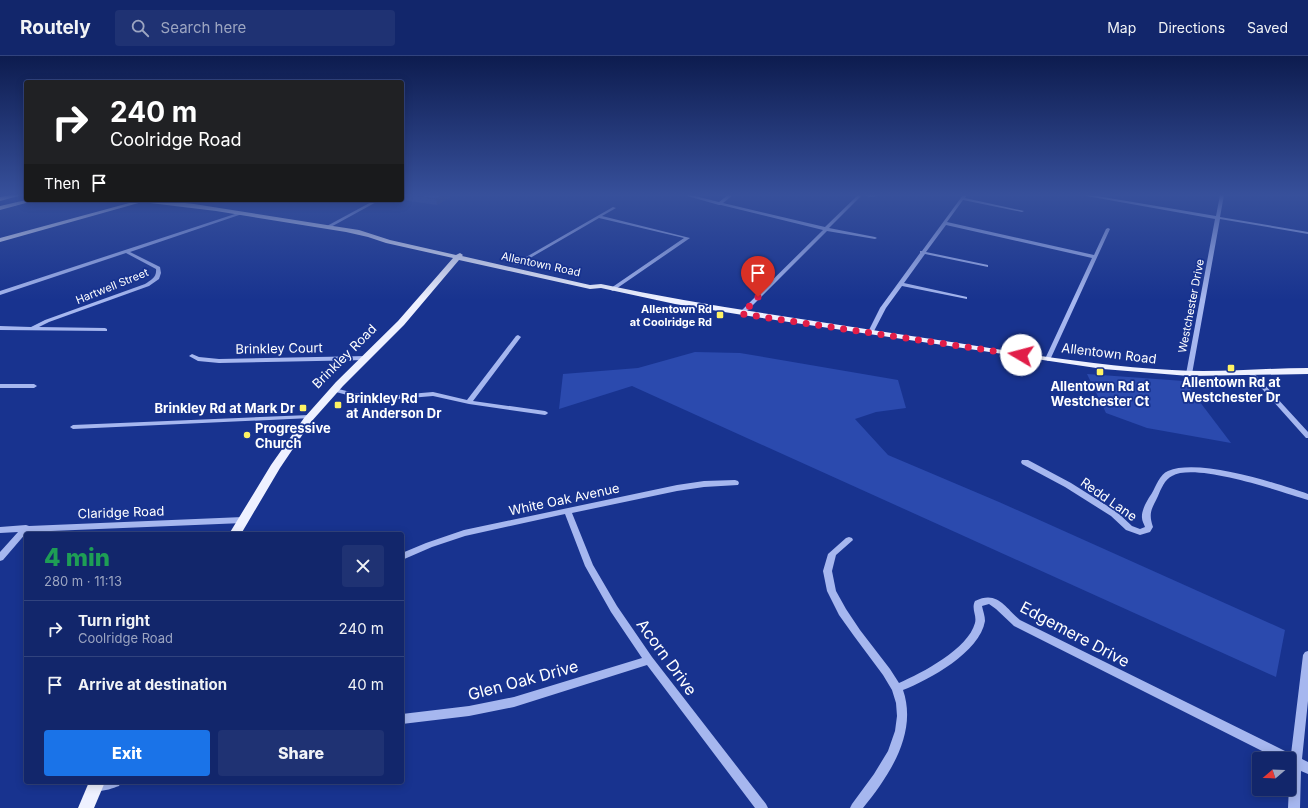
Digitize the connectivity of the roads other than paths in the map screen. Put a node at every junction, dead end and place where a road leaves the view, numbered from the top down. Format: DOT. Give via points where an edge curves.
graph roads {
  1 [pos="36,230"];
  2 [pos="193,230"];
  3 [pos="341,230"];
  4 [pos="575,230"];
  5 [pos="654,230"];
  6 [pos="825,230"];
  7 [pos="832,230"];
  8 [pos="939,230"];
  9 [pos="976,230"];
  10 [pos="1107,230"];
  11 [pos="1217,230"];
  12 [pos="1291,230"];
  13 [pos="1308,233"];
  14 [pos="876,238"];
  15 [pos="0,240"];
  16 [pos="127,252"];
  17 [pos="922,252"];
  18 [pos="460,255"];
  19 [pos="1095,257"];
  20 [pos="516,264"];
  21 [pos="986,266"];
  22 [pos="901,284"];
  23 [pos="601,286"];
  24 [pos="613,289"];
  25 [pos="0,293"];
  26 [pos="964,298"];
  27 [pos="742,314"];
  28 [pos="0,328"];
  29 [pos="31,329"];
  30 [pos="105,330"];
  31 [pos="871,332"];
  32 [pos="518,337"];
  33 [pos="192,356"];
  34 [pos="367,358"];
  35 [pos="1048,359"];
  36 [pos="1308,371"];
  37 [pos="1250,372"];
  38 [pos="1189,374"];
  39 [pos="0,386"];
  40 [pos="34,386"];
  41 [pos="334,390"];
  42 [pos="469,402"];
  43 [pos="545,413"];
  44 [pos="309,417"];
  45 [pos="73,427"];
  46 [pos="1308,436"];
  47 [pos="1025,462"];
  48 [pos="735,483"];
  49 [pos="1308,497"];
  50 [pos="568,512"];
  51 [pos="243,520"];
  52 [pos="26,528"];
  53 [pos="0,530"];
  54 [pos="236,532"];
  55 [pos="849,540"];
  56 [pos="404,556"];
  57 [pos="0,558"];
  58 [pos="1308,655"];
  59 [pos="649,660"];
  60 [pos="897,688"];
  61 [pos="404,719"];
  62 [pos="1275,752"];
  63 [pos="1296,762"];
  64 [pos="1308,768"];
  65 [pos="96,784"];
  66 [pos="1295,796"];
  67 [pos="86,808"];
  68 [pos="762,808"];
  69 [pos="856,808"];
  70 [pos="1294,808"];
  1 -- 15 [label="main road"];
  2 -- 16 [label="street"];
  3 -- 18 [label="main road, Allentown Road" via="388,242"];
  4 -- 20 [label="street"];
  5 -- 24 [label="street" via="688,238"];
  6 -- 27 [label="street"];
  7 -- 14 [label="street"];
  8 -- 17 [label="street"];
  9 -- 19 [label="street"];
  10 -- 19 [label="street"];
  11 -- 38 [label="street, Westchester Drive"];
  12 -- 13 [label="street"];
  16 -- 25 [label="street"];
  16 -- 29 [label="street, Hartwell Street" via="158,268 157,278 141,287"];
  17 -- 21 [label="street"];
  17 -- 22 [label="street"];
  18 -- 20 [label="main road, Allentown Road"];
  18 -- 23 [label="main road, Allentown Road" via="590,286"];
  18 -- 34 [label="main road, Brinkley Road"];
  19 -- 35 [label="street"];
  20 -- 23 [label="main road, Allentown Road" via="595,282"];
  22 -- 26 [label="street"];
  22 -- 31 [label="street" via="880,313"];
  23 -- 24 [label="main road, Allentown Road"];
  24 -- 27 [label="main road, Allentown Road"];
  27 -- 31 [label="main road, Allentown Road"];
  28 -- 29 [label="street"];
  29 -- 30 [label="street"];
  31 -- 35 [label="main road, Allentown Road"];
  32 -- 42 [label="street"];
  33 -- 34 [label="street, Brinkley Court" via="219,361"];
  34 -- 41 [label="main road, Brinkley Road"];
  35 -- 38 [label="main road, Allentown Road"];
  36 -- 37 [label="main road, Allentown Road"];
  37 -- 38 [label="main road, Allentown Road"];
  37 -- 46 [label="street"];
  39 -- 40 [label="street"];
  41 -- 42 [label="street" via="386,398 433,394"];
  41 -- 44 [label="main road, Brinkley Road"];
  42 -- 43 [label="street"];
  44 -- 45 [label="street"];
  44 -- 51 [label="main road, Brinkley Road"];
  47 -- 49 [label="street, Redd Lane" via="1068,485 1114,514 1129,528 1140,532 1149,527 1146,516 1161,484 1167,474 1175,471 1193,470 1236,476"];
  48 -- 50 [label="street, White Oak Avenue" via="692,485"];
  50 -- 56 [label="street, White Oak Avenue" via="464,534"];
  50 -- 59 [label="street, Acorn Drive" via="589,566 614,609"];
  51 -- 52 [label="street, Claridge Road"];
  51 -- 54 [label="main road, Brinkley Road"];
  52 -- 53 [label="street, Claridge Road"];
  52 -- 57 [label="street"];
  55 -- 60 [label="street" via="836,547 830,557 827,571 831,590 842,612"];
  58 -- 63 [label="street"];
  59 -- 61 [label="street, Glen Oak Drive" via="508,703 470,711"];
  59 -- 68 [label="street, Acorn Drive"];
  60 -- 62 [label="street, Edgemere Drive" via="936,670 956,654 969,641 978,626 978,604 986,600 996,602 1017,623"];
  60 -- 69 [label="street" via="902,720 896,742 878,779"];
  63 -- 64 [label="street, Edgemere Drive"];
  65 -- 67 [label="main road"];
  66 -- 70 [label="street"];
}
